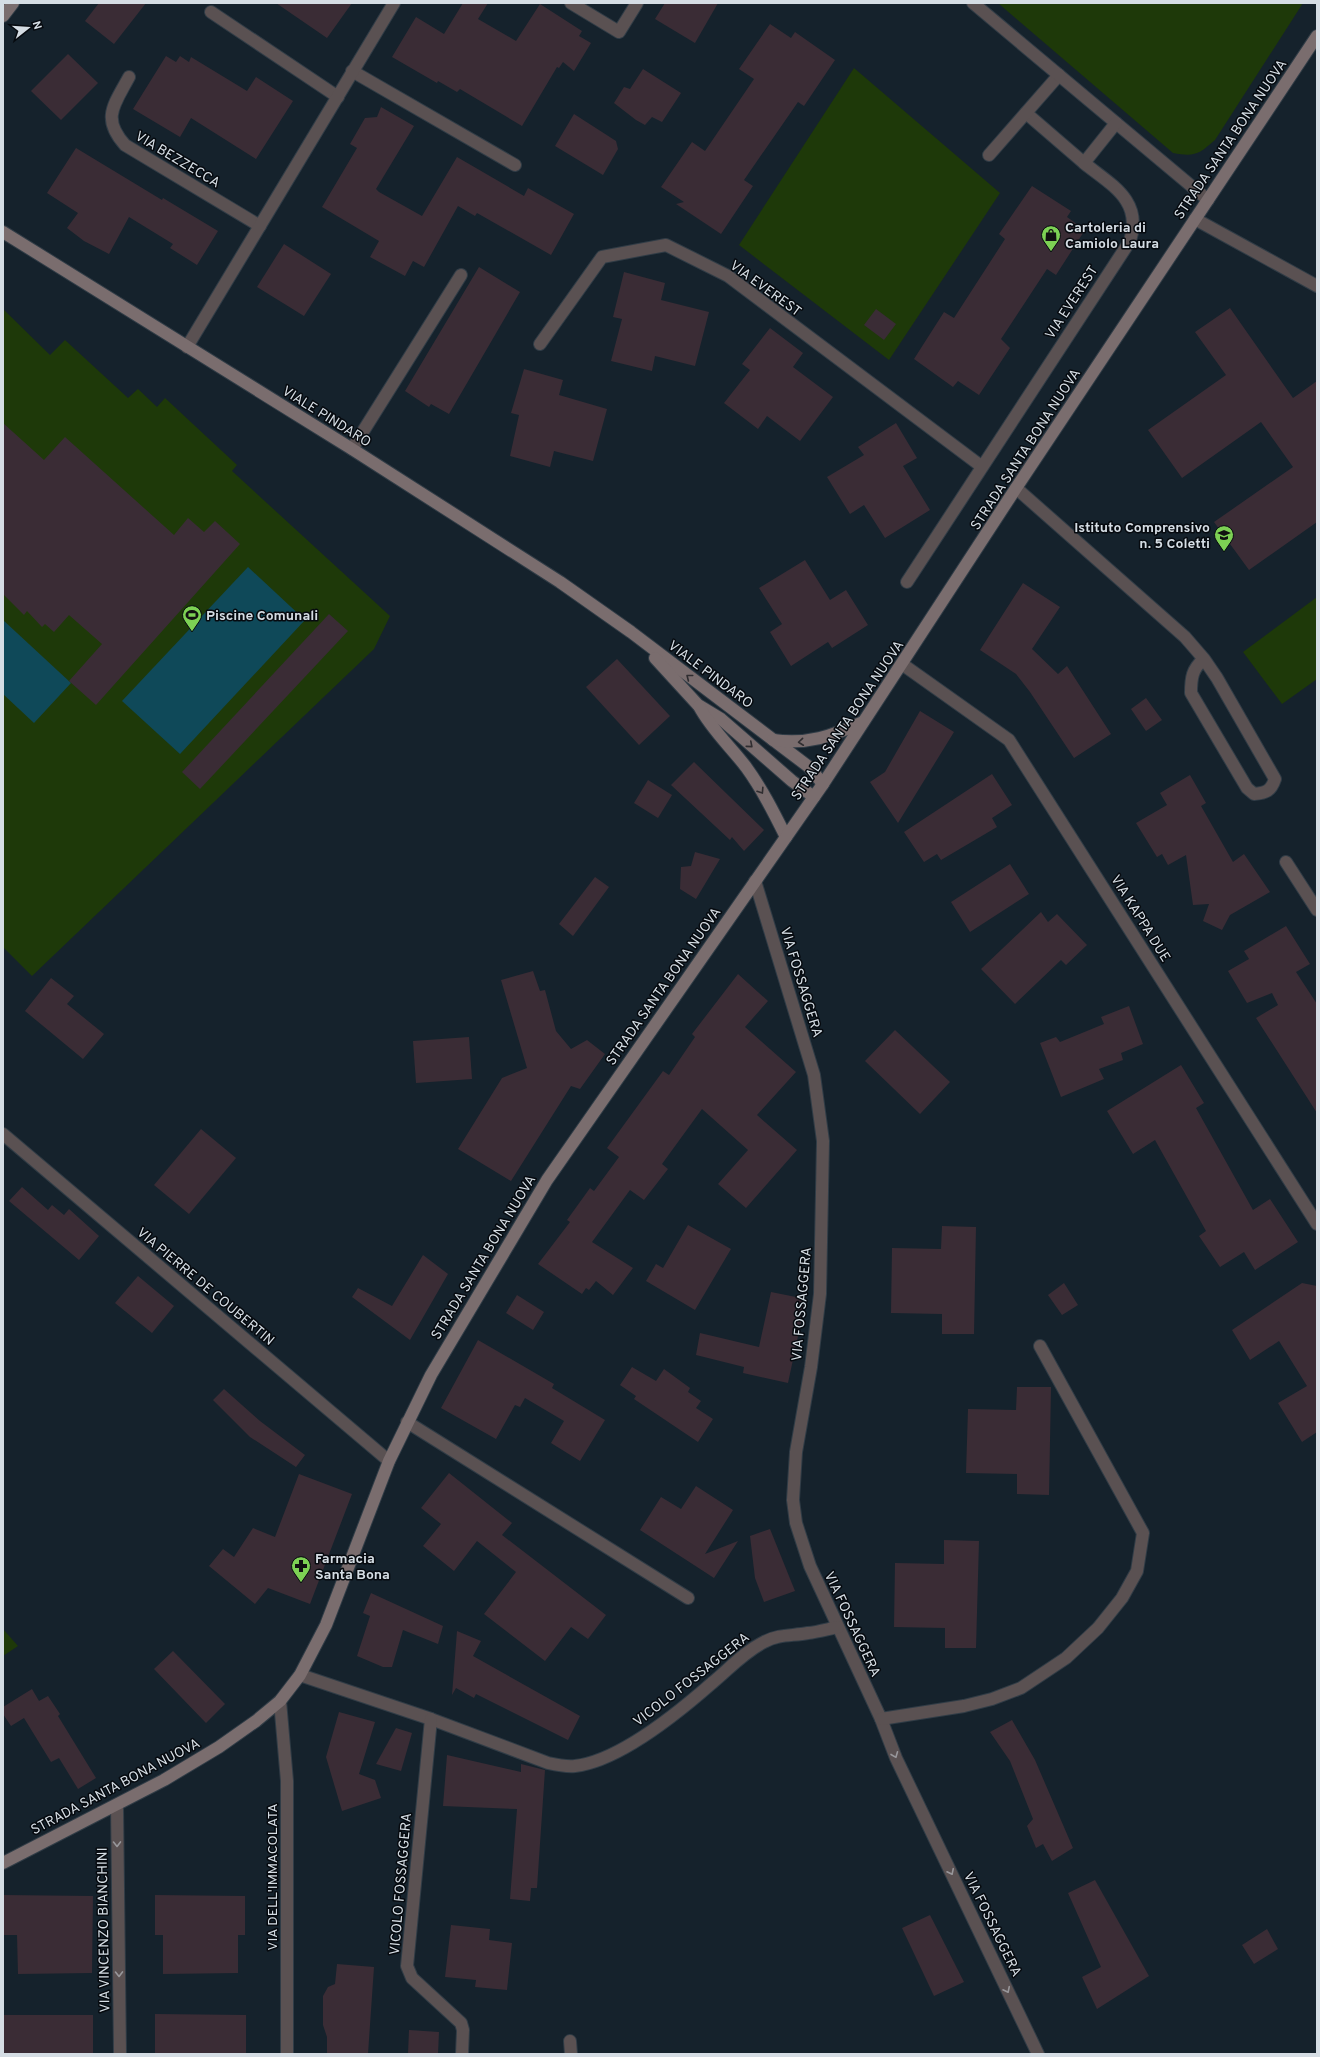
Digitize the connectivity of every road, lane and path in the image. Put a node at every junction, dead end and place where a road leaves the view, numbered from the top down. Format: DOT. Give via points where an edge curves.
graph roads {
  1 [pos="14,3"];
  2 [pos="394,3"];
  3 [pos="571,3"];
  4 [pos="636,3"];
  5 [pos="973,3"];
  6 [pos="211,12"];
  7 [pos="3,16"];
  8 [pos="1317,36"];
  9 [pos="352,71"];
  10 [pos="1059,76"];
  11 [pos="129,77"];
  12 [pos="338,97"];
  13 [pos="1026,113"];
  14 [pos="1116,123"];
  15 [pos="989,156"];
  16 [pos="1084,163"];
  17 [pos="515,165"];
  18 [pos="1208,200"];
  19 [pos="1195,219"];
  20 [pos="260,226"];
  21 [pos="3,232"];
  22 [pos="461,275"];
  23 [pos="1317,286"];
  24 [pos="540,344"];
  25 [pos="187,347"];
  26 [pos="352,449"];
  27 [pos="982,466"];
  28 [pos="1016,488"];
  29 [pos="907,582"];
  30 [pos="631,632"];
  31 [pos="1204,659"];
  32 [pos="902,664"];
  33 [pos="698,705"];
  34 [pos="864,721"];
  35 [pos="772,740"];
  36 [pos="823,784"];
  37 [pos="814,797"];
  38 [pos="786,837"];
  39 [pos="1286,862"];
  40 [pos="755,881"];
  41 [pos="1317,910"];
  42 [pos="3,1134"];
  43 [pos="1317,1224"];
  44 [pos="1040,1346"];
  45 [pos="407,1422"];
  46 [pos="389,1462"];
  47 [pos="688,1598"];
  48 [pos="838,1627"];
  49 [pos="300,1675"];
  50 [pos="280,1700"];
  51 [pos="431,1719"];
  52 [pos="882,1719"];
  53 [pos="117,1805"];
  54 [pos="3,1863"];
  55 [pos="570,2041"];
  56 [pos="120,2054"];
  57 [pos="287,2054"];
  58 [pos="462,2054"];
  59 [pos="571,2054"];
  60 [pos="1038,2054"];
  1 -- 7 [label="street"];
  2 -- 9 [label="street"];
  3 -- 4 [label="street" via="620,32"];
  5 -- 10 [label="street"];
  6 -- 12 [label="street"];
  8 -- 18 [label="street, STRADA SANTA BONA NUOVA"];
  9 -- 12 [label="street"];
  9 -- 17 [label="street"];
  10 -- 13 [label="street"];
  10 -- 14 [label="street"];
  11 -- 20 [label="street, VIA BEZZECCA" via="111,111 116,135 125,145"];
  12 -- 20 [label="street"];
  13 -- 15 [label="street"];
  13 -- 16 [label="street, VIA EVEREST"];
  14 -- 16 [label="street"];
  14 -- 18 [label="street"];
  16 -- 27 [label="street, VIA EVEREST" via="1122,194 1132,211 1134,228 1130,240"];
  18 -- 19 [label="street, STRADA SANTA BONA NUOVA"];
  19 -- 23 [label="street"];
  19 -- 28 [label="street, STRADA SANTA BONA NUOVA"];
  20 -- 25 [label="street"];
  21 -- 25 [label="street, VIALE PINDARO"];
  22 -- 26 [label="street"];
  24 -- 27 [label="street, VIA EVEREST" via="602,257 666,245 728,276"];
  25 -- 26 [label="street, VIALE PINDARO"];
  26 -- 30 [label="street, VIALE PINDARO" via="560,582"];
  27 -- 29 [label="street, VIA EVEREST"];
  28 -- 31 [label="street" via="1185,638"];
  28 -- 32 [label="street, STRADA SANTA BONA NUOVA"];
  30 -- 33 [label="street, VIALE PINDARO"];
  35 -- 30 [label="street, VIALE PINDARO, one-way"];
  31 -- 31 [label="street" via="1196,666 1191,678 1191,693 1247,788 1254,794 1265,793 1272,786 1274,779"];
  32 -- 34 [label="street, STRADA SANTA BONA NUOVA"];
  32 -- 43 [label="street, VIA KAPPA DUE" via="1009,740"];
  33 -- 37 [label="street, VIALE PINDARO, one-way" via="721,719"];
  33 -- 38 [label="street, VIALE PINDARO, one-way" via="706,719 746,767 771,806"];
  34 -- 35 [label="street, VIALE PINDARO, one-way" via="820,739 792,743"];
  34 -- 36 [label="street, STRADA SANTA BONA NUOVA"];
  35 -- 36 [label="street, VIALE PINDARO" via="809,767"];
  36 -- 37 [label="street, STRADA SANTA BONA NUOVA"];
  37 -- 38 [label="street, STRADA SANTA BONA NUOVA"];
  38 -- 40 [label="street, STRADA SANTA BONA NUOVA"];
  39 -- 41 [label="street"];
  40 -- 45 [label="street, STRADA SANTA BONA NUOVA" via="547,1180 448,1344"];
  40 -- 48 [label="street, VIA FOSSAGGERA" via="812,1068 820,1106 824,1175 820,1294 811,1367 796,1452 793,1500 803,1549"];
  42 -- 46 [label="street, VIA PIERRE DE COUBERTIN"];
  44 -- 52 [label="street" via="1143,1533 1137,1570 1122,1598 1098,1628 1066,1658 1021,1688 964,1706"];
  45 -- 46 [label="street, STRADA SANTA BONA NUOVA"];
  45 -- 47 [label="street"];
  46 -- 49 [label="street, STRADA SANTA BONA NUOVA" via="326,1625"];
  48 -- 51 [label="street, VICOLO FOSSAGGERA" via="776,1636 765,1641 740,1658 677,1712 647,1733 595,1762 576,1766 548,1763"];
  48 -- 52 [label="street, VIA FOSSAGGERA"];
  49 -- 50 [label="street, STRADA SANTA BONA NUOVA"];
  49 -- 51 [label="street, VICOLO FOSSAGGERA"];
  50 -- 53 [label="street, STRADA SANTA BONA NUOVA" via="219,1746"];
  50 -- 57 [label="street, VIA DELL'IMMACOLATA" via="287,1781"];
  51 -- 58 [label="street, VICOLO FOSSAGGERA" via="407,1966 412,1978 461,2023"];
  52 -- 60 [label="street, VIA FOSSAGGERA, one-way" via="896,1758"];
  53 -- 54 [label="street, STRADA SANTA BONA NUOVA"];
  53 -- 56 [label="street, VIA VINCENZO BIANCHINI, one-way"];
  55 -- 59 [label="street"];
}
